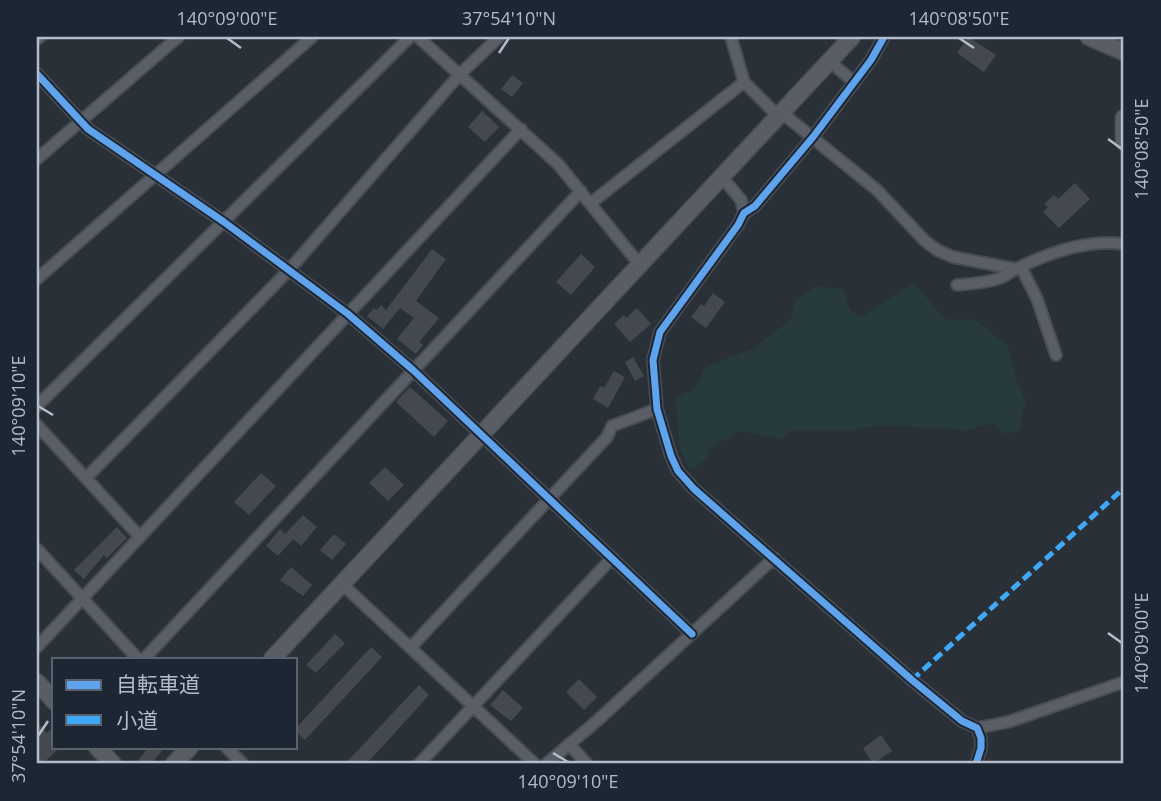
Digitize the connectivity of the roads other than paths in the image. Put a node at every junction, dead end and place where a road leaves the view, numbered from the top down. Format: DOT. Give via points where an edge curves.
graph roads {
  1 [pos="178,37"];
  2 [pos="312,37"];
  3 [pos="410,37"];
  4 [pos="418,37"];
  5 [pos="499,37"];
  6 [pos="731,37"];
  7 [pos="852,37"];
  8 [pos="884,37"];
  9 [pos="1089,37"];
  10 [pos="1124,52"];
  11 [pos="829,61"];
  12 [pos="37,74"];
  13 [pos="460,74"];
  14 [pos="744,82"];
  15 [pos="854,82"];
  16 [pos="780,115"];
  17 [pos="1124,118"];
  18 [pos="79,122"];
  19 [pos="521,129"];
  20 [pos="813,136"];
  21 [pos="1124,142"];
  22 [pos="37,159"];
  23 [pos="155,175"];
  24 [pos="722,177"];
  25 [pos="581,191"];
  26 [pos="591,203"];
  27 [pos="744,213"];
  28 [pos="224,222"];
  29 [pos="1124,244"];
  30 [pos="639,265"];
  31 [pos="1018,268"];
  32 [pos="289,270"];
  33 [pos="37,279"];
  34 [pos="957,285"];
  35 [pos="348,314"];
  36 [pos="1056,355"];
  37 [pos="413,370"];
  38 [pos="37,406"];
  39 [pos="657,410"];
  40 [pos="37,425"];
  41 [pos="481,434"];
  42 [pos="86,478"];
  43 [pos="549,499"];
  44 [pos="140,537"];
  45 [pos="37,549"];
  46 [pos="612,558"];
  47 [pos="774,558"];
  48 [pos="342,584"];
  49 [pos="83,598"];
  50 [pos="692,634"];
  51 [pos="37,647"];
  52 [pos="411,647"];
  53 [pos="137,658"];
  54 [pos="145,658"];
  55 [pos="272,658"];
  56 [pos="37,682"];
  57 [pos="1124,682"];
  58 [pos="52,699"];
  59 [pos="474,706"];
  60 [pos="976,728"];
  61 [pos="569,744"];
  62 [pos="98,748"];
  63 [pos="189,748"];
  64 [pos="227,748"];
  65 [pos="113,764"];
  66 [pos="174,764"];
  67 [pos="243,764"];
  68 [pos="419,764"];
  69 [pos="535,764"];
  70 [pos="547,764"];
  71 [pos="587,764"];
  72 [pos="976,764"];
  1 -- 18 [label="street"];
  2 -- 23 [label="street"];
  3 -- 28 [label="street"];
  4 -- 13 [label="street"];
  5 -- 13 [label="street"];
  6 -- 14 [label="street"];
  7 -- 11 [label="street"];
  8 -- 15 [label="street"];
  9 -- 10 [label="street"];
  11 -- 15 [label="street"];
  11 -- 16 [label="street"];
  12 -- 18 [label="street"];
  13 -- 19 [label="street"];
  13 -- 32 [label="street"];
  14 -- 16 [label="street"];
  14 -- 26 [label="street"];
  15 -- 20 [label="street"];
  16 -- 20 [label="street"];
  16 -- 24 [label="street"];
  17 -- 21 [label="street"];
  18 -- 22 [label="street"];
  18 -- 23 [label="street"];
  19 -- 25 [label="street"];
  19 -- 35 [label="street"];
  20 -- 27 [label="street" via="755,206"];
  20 -- 31 [label="street" via="877,190 937,250"];
  23 -- 28 [label="street"];
  23 -- 33 [label="street"];
  24 -- 27 [label="street" via="741,200"];
  24 -- 30 [label="street"];
  25 -- 26 [label="street"];
  25 -- 37 [label="street"];
  26 -- 30 [label="street"];
  27 -- 39 [label="street" via="660,332 653,360"];
  28 -- 32 [label="street"];
  28 -- 38 [label="street"];
  29 -- 31 [label="street" via="1068,248"];
  30 -- 41 [label="street"];
  31 -- 34 [label="street" via="986,282"];
  31 -- 36 [label="street" via="1037,299"];
  32 -- 35 [label="street"];
  32 -- 42 [label="street"];
  35 -- 37 [label="street"];
  35 -- 44 [label="street"];
  37 -- 41 [label="street"];
  37 -- 54 [label="street"];
  39 -- 43 [label="street" via="612,426"];
  39 -- 47 [label="street" via="678,471"];
  40 -- 42 [label="street"];
  41 -- 43 [label="street"];
  41 -- 48 [label="street"];
  42 -- 44 [label="street"];
  43 -- 46 [label="street"];
  43 -- 52 [label="street"];
  44 -- 49 [label="street"];
  45 -- 49 [label="street"];
  46 -- 50 [label="street"];
  46 -- 59 [label="street"];
  47 -- 50 [label="street"];
  47 -- 60 [label="street" via="912,680"];
  48 -- 52 [label="street"];
  48 -- 55 [label="street"];
  49 -- 51 [label="street"];
  49 -- 53 [label="street"];
  50 -- 61 [label="street"];
  52 -- 59 [label="street"];
  56 -- 58 [label="street"];
  57 -- 60 [label="street" via="1008,722"];
  59 -- 68 [label="street"];
  59 -- 69 [label="street"];
  60 -- 72 [label="street" via="981,748"];
  61 -- 70 [label="street"];
  61 -- 71 [label="street"];
  62 -- 65 [label="street"];
  63 -- 66 [label="street"];
  64 -- 67 [label="street"];
}
